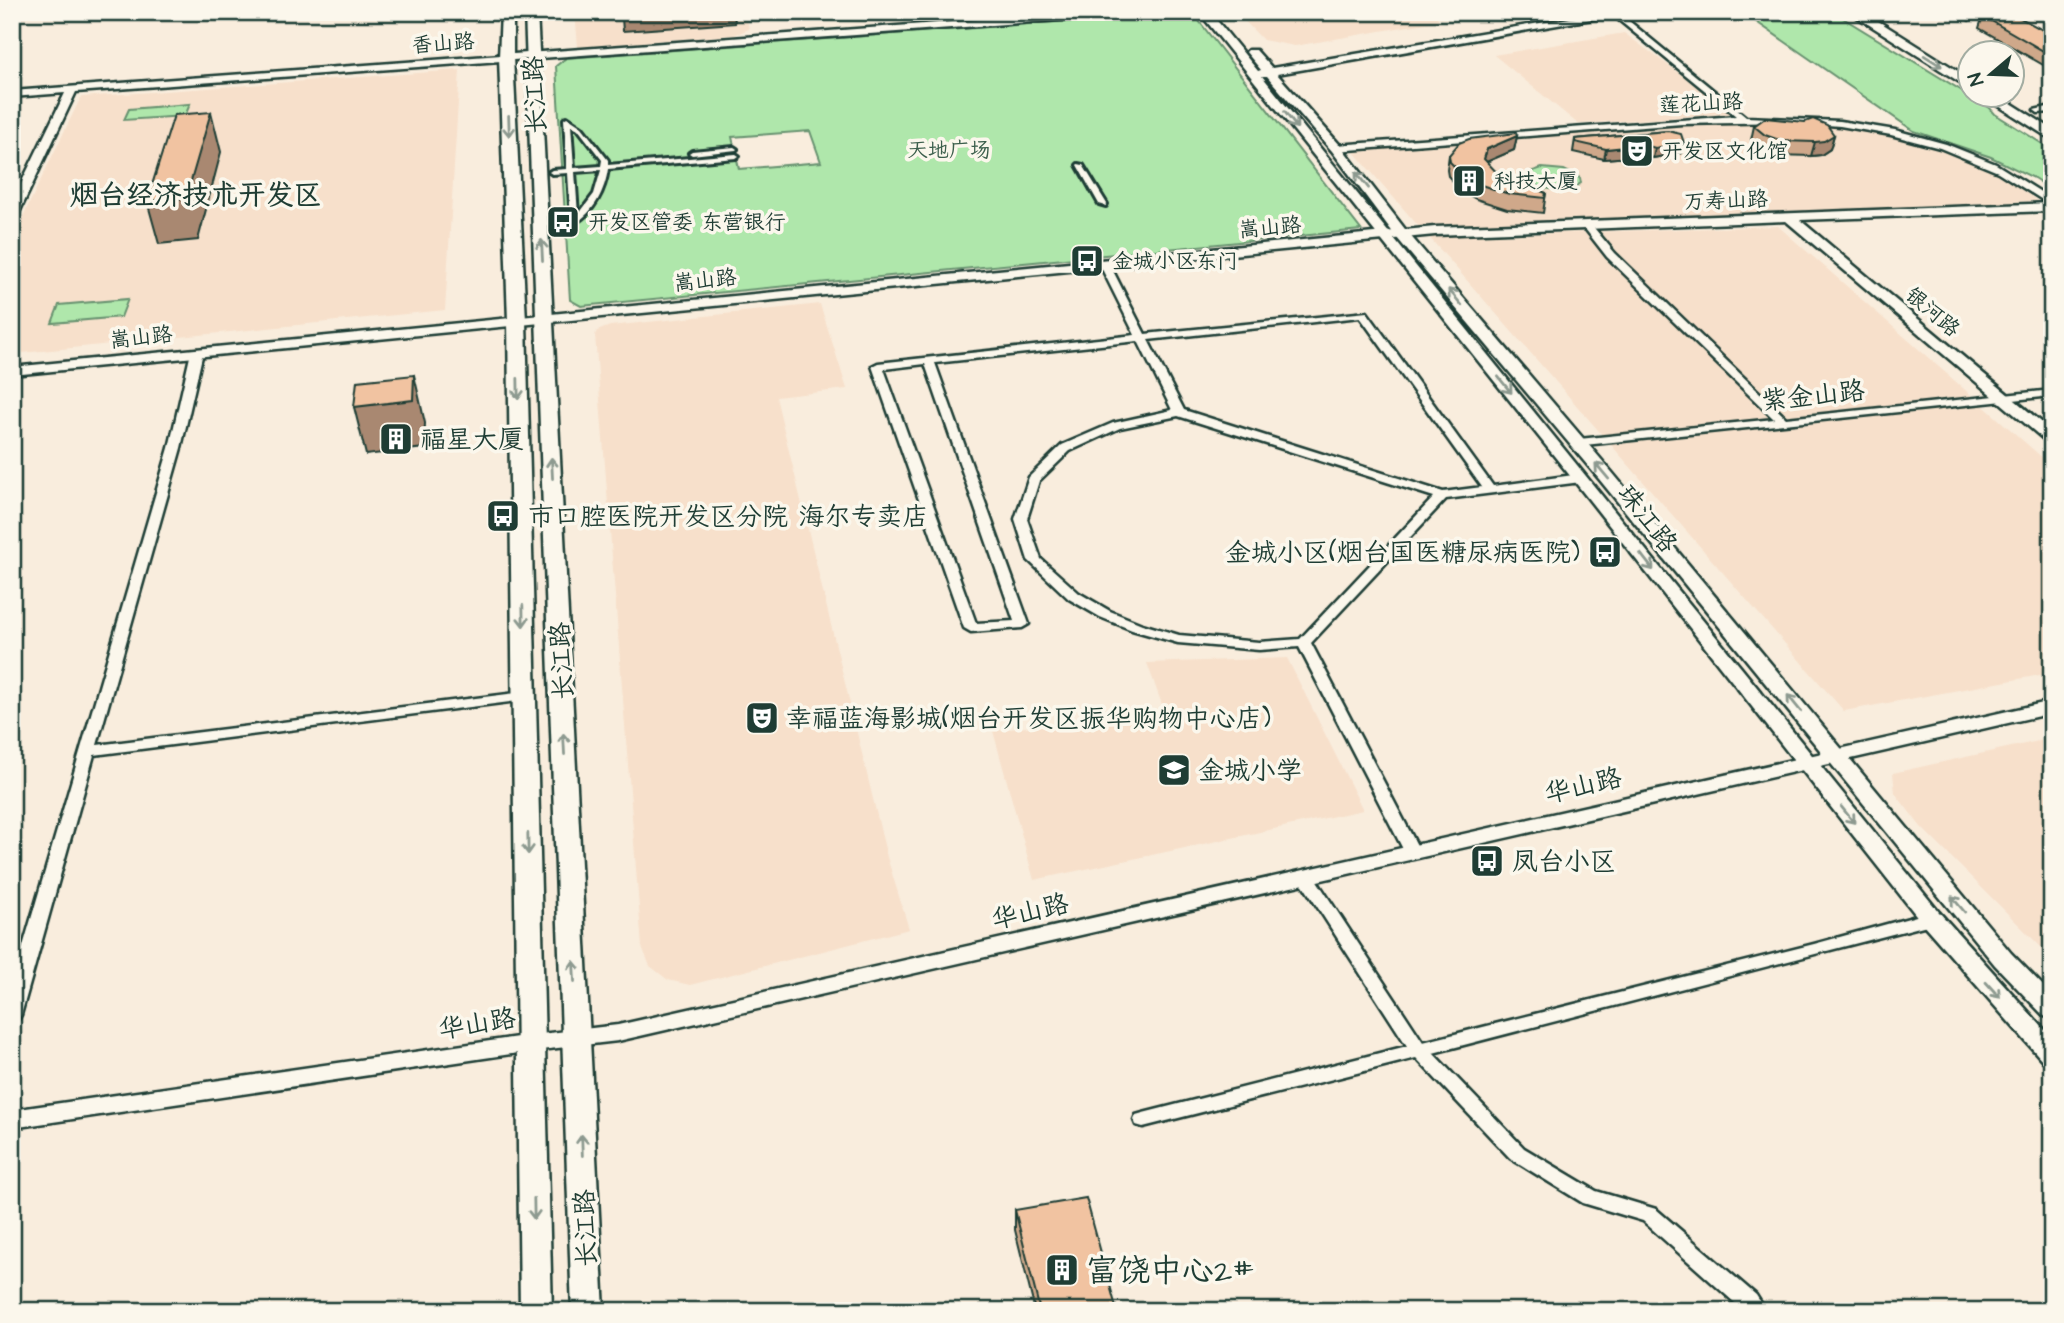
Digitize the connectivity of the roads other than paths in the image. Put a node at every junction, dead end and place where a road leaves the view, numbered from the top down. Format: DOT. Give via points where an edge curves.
graph roads {
  1 [pos="507,12"];
  2 [pos="531,12"];
  3 [pos="1129,12"];
  4 [pos="1203,12"];
  5 [pos="1218,12"];
  6 [pos="1578,12"];
  7 [pos="1847,12"];
  8 [pos="1855,12"];
  9 [pos="1878,12"];
  10 [pos="1618,13"];
  11 [pos="1903,42"];
  12 [pos="532,56"];
  13 [pos="506,57"];
  14 [pos="1955,59"];
  15 [pos="1259,70"];
  16 [pos="1955,75"];
  17 [pos="72,90"];
  18 [pos="12,94"];
  19 [pos="2025,100"];
  20 [pos="2009,108"];
  21 [pos="2045,109"];
  22 [pos="1743,118"];
  23 [pos="2052,118"];
  24 [pos="2052,136"];
  25 [pos="1336,148"];
  26 [pos="735,153"];
  27 [pos="605,164"];
  28 [pos="1080,165"];
  29 [pos="552,168"];
  30 [pos="1103,204"];
  31 [pos="2052,205"];
  32 [pos="12,215"];
  33 [pos="1787,216"];
  34 [pos="1587,225"];
  35 [pos="1402,235"];
  36 [pos="1384,237"];
  37 [pos="1104,263"];
  38 [pos="545,318"];
  39 [pos="517,321"];
  40 [pos="1143,337"];
  41 [pos="197,352"];
  42 [pos="929,360"];
  43 [pos="12,371"];
  44 [pos="2052,393"];
  45 [pos="2002,397"];
  46 [pos="1180,412"];
  47 [pos="1783,421"];
  48 [pos="2052,439"];
  49 [pos="1579,443"];
  50 [pos="1581,478"];
  51 [pos="1490,490"];
  52 [pos="1442,496"];
  53 [pos="1304,643"];
  54 [pos="525,696"];
  55 [pos="2052,707"];
  56 [pos="88,751"];
  57 [pos="1837,756"];
  58 [pos="1805,762"];
  59 [pos="1413,853"];
  60 [pos="1306,877"];
  61 [pos="1931,918"];
  62 [pos="2052,1010"];
  63 [pos="12,1014"];
  64 [pos="577,1040"];
  65 [pos="532,1043"];
  66 [pos="1419,1049"];
  67 [pos="2052,1055"];
  68 [pos="12,1119"];
  69 [pos="1143,1120"];
  70 [pos="536,1311"];
  71 [pos="588,1311"];
  72 [pos="1756,1311"];
  1 -- 13 [label="main road, 长江路"];
  2 -- 12 [label="main road, 长江路"];
  3 -- 12 [label="street, 香山路"];
  4 -- 15 [label="main road, 珠江路"];
  5 -- 15 [label="main road"];
  6 -- 15 [label="main road"];
  7 -- 11 [label="main road"];
  8 -- 11 [label="main road"];
  9 -- 14 [label="main road"];
  10 -- 15 [label="main road"];
  10 -- 22 [label="street"];
  11 -- 16 [label="main road, one-way"];
  12 -- 13 [label="street, 香山路"];
  38 -- 12 [label="main road, 长江路, one-way"];
  13 -- 17 [label="street, 香山路"];
  13 -- 39 [label="main road, 长江路, one-way"];
  15 -- 25 [label="main road"];
  15 -- 36 [label="main road, 珠江路, one-way"];
  17 -- 18 [label="street, 香山路"];
  17 -- 32 [label="street"];
  19 -- 21 [label="main road"];
  20 -- 24 [label="main road"];
  21 -- 23 [label="main road"];
  22 -- 25 [label="street, 莲花山路"];
  22 -- 31 [label="street, 莲花山路" via="1816,119 1917,138 1995,167"];
  35 -- 25 [label="main road, one-way"];
  26 -- 27 [label="street"];
  27 -- 27 [label="street" via="600,190 575,221 567,119 580,128"];
  27 -- 29 [label="street"];
  28 -- 30 [label="street"];
  31 -- 33 [label="street, 万寿山路"];
  33 -- 34 [label="street, 万寿山路"];
  33 -- 45 [label="street, 银河路"];
  34 -- 35 [label="street, 万寿山路"];
  34 -- 47 [label="street" via="1611,255"];
  35 -- 36 [label="street, 嵩山路"];
  49 -- 35 [label="main road, one-way"];
  36 -- 37 [label="street, 嵩山路"];
  36 -- 50 [label="main road, 珠江路, one-way"];
  37 -- 38 [label="street, 嵩山路"];
  37 -- 40 [label="street"];
  38 -- 39 [label="street, 嵩山路"];
  64 -- 38 [label="main road, 长江路, one-way"];
  39 -- 41 [label="street, 嵩山路"];
  39 -- 54 [label="main road, 长江路, one-way"];
  40 -- 42 [label="street"];
  40 -- 46 [label="street"];
  40 -- 51 [label="street" via="1363,314"];
  41 -- 43 [label="street, 嵩山路"];
  41 -- 56 [label="street" via="175,448"];
  42 -- 42 [label="street" via="957,439 1021,624 971,628 878,366"];
  44 -- 45 [label="street, 紫金山路"];
  45 -- 47 [label="street, 紫金山路"];
  45 -- 48 [label="street, 银河路"];
  46 -- 52 [label="street"];
  46 -- 53 [label="street" via="1117,425 1066,448 1033,480 1021,519 1035,560 1074,596 1137,627 1215,644"];
  47 -- 49 [label="street, 紫金山路"];
  57 -- 49 [label="main road, one-way"];
  50 -- 51 [label="street"];
  50 -- 58 [label="main road, 珠江路, one-way"];
  51 -- 52 [label="street"];
  52 -- 53 [label="street"];
  53 -- 59 [label="street"];
  54 -- 56 [label="street"];
  54 -- 65 [label="main road, 长江路, one-way"];
  55 -- 57 [label="street, 华山路"];
  56 -- 63 [label="street"];
  57 -- 58 [label="street, 华山路"];
  62 -- 57 [label="main road, one-way" via="2003,959"];
  58 -- 59 [label="street, 华山路"];
  58 -- 61 [label="main road, 珠江路, one-way"];
  59 -- 60 [label="street, 华山路"];
  60 -- 64 [label="street, 华山路"];
  60 -- 66 [label="street"];
  61 -- 66 [label="street"];
  61 -- 67 [label="main road, 珠江路, one-way"];
  64 -- 65 [label="street, 华山路"];
  71 -- 64 [label="main road, 长江路, one-way"];
  65 -- 68 [label="street, 华山路"];
  65 -- 70 [label="main road, 长江路, one-way"];
  66 -- 69 [label="street"];
  66 -- 72 [label="street" via="1517,1153 1590,1197 1649,1215 1749,1300"];
}
